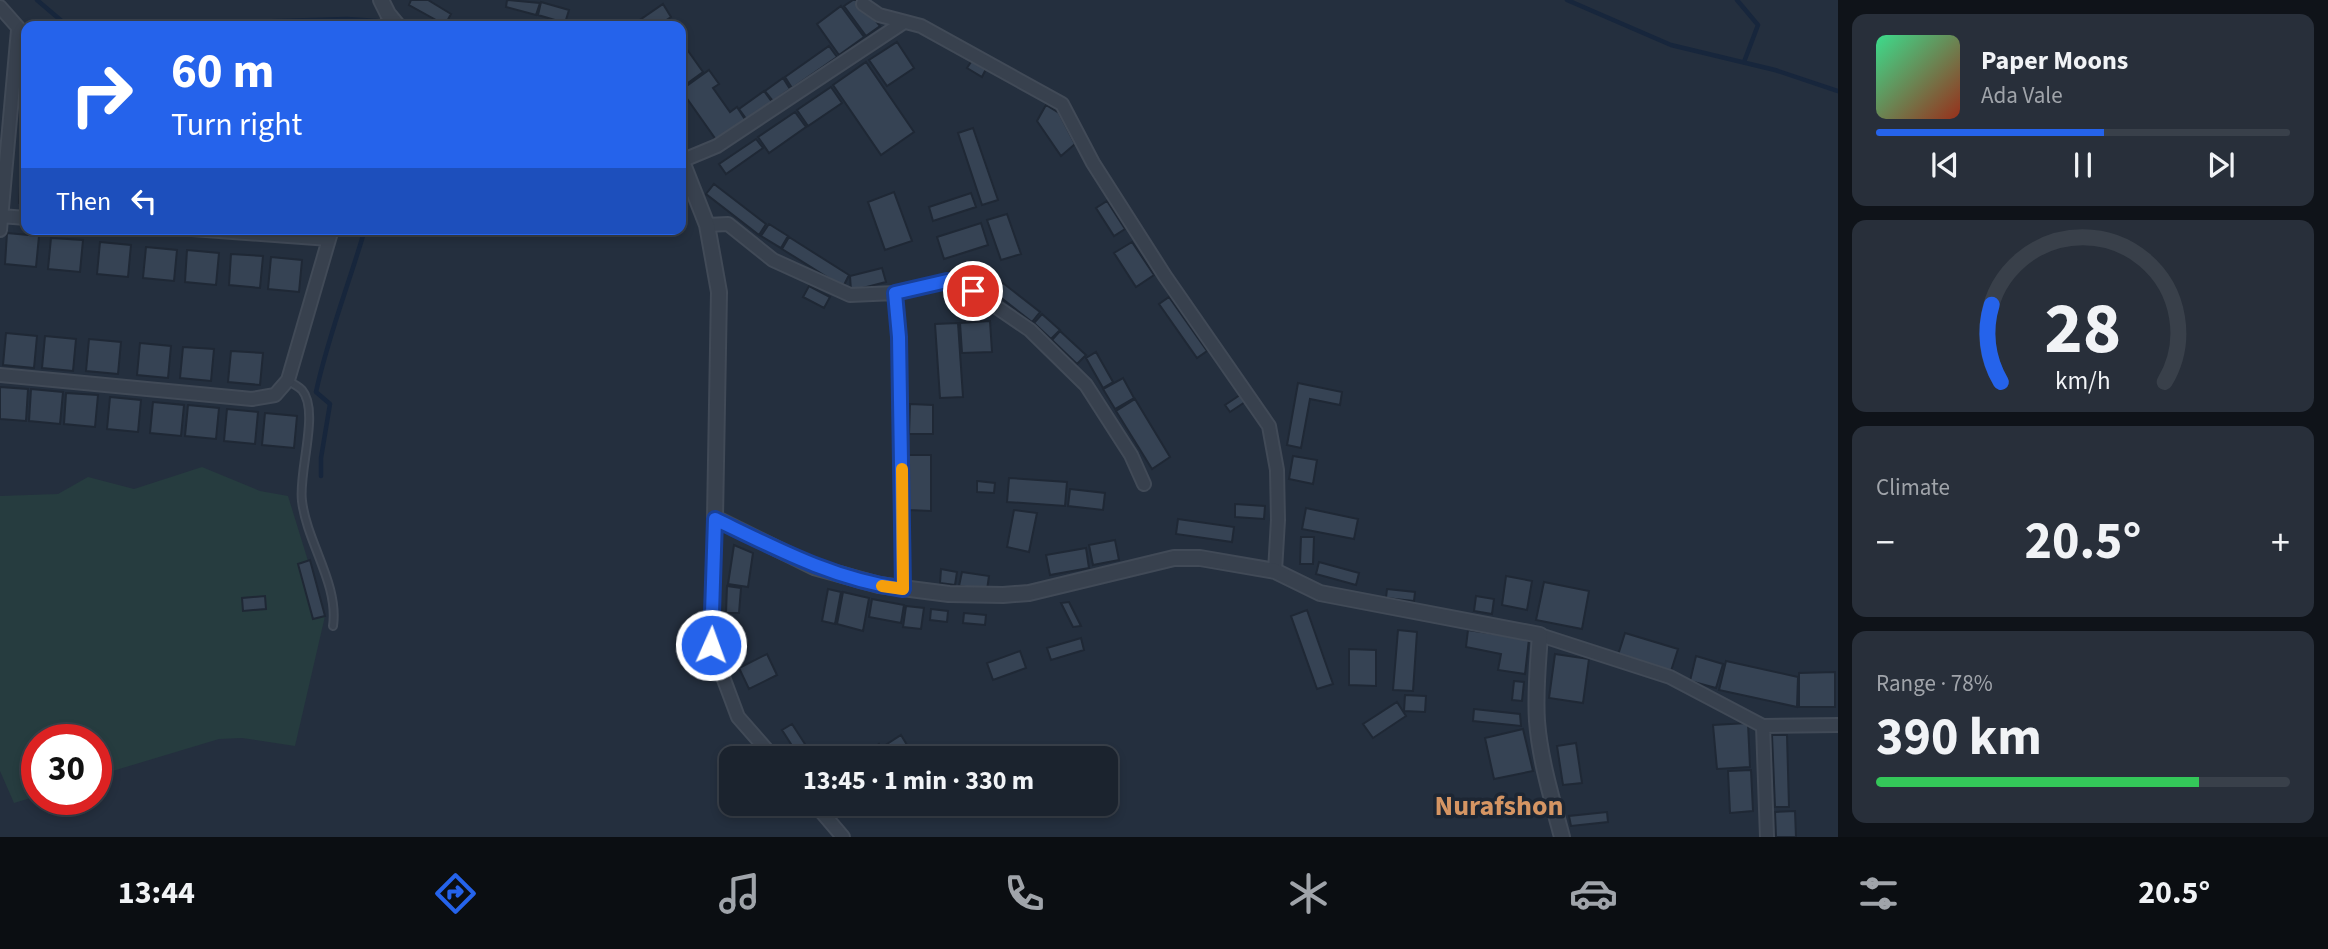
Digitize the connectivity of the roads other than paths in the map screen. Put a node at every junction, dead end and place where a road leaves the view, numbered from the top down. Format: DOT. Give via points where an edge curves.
graph roads {
  1 [pos="381,0"];
  2 [pos="863,4"];
  3 [pos="0,7"];
  4 [pos="389,21"];
  5 [pos="904,22"];
  6 [pos="21,32"];
  7 [pos="21,42"];
  8 [pos="686,158"];
  9 [pos="686,172"];
  10 [pos="1,216"];
  11 [pos="21,218"];
  12 [pos="707,225"];
  13 [pos="0,230"];
  14 [pos="331,235"];
  15 [pos="895,293"];
  16 [pos="0,375"];
  17 [pos="288,380"];
  18 [pos="1144,484"];
  19 [pos="715,519"];
  20 [pos="1275,571"];
  21 [pos="903,589"];
  22 [pos="333,626"];
  23 [pos="1540,635"];
  24 [pos="1838,724"];
  25 [pos="1763,726"];
  26 [pos="763,746"];
  27 [pos="825,816"];
  28 [pos="843,837"];
  29 [pos="1562,837"];
  30 [pos="1767,837"];
  1 -- 4 [label="street"];
  2 -- 5 [label="street" via="879,15"];
  3 -- 6 [label="street"];
  5 -- 8 [label="street" via="717,146"];
  5 -- 20 [label="street" via="921,26 1062,104 1093,163 1165,276 1269,426 1277,470"];
  7 -- 10 [label="street"];
  9 -- 12 [label="street"];
  10 -- 11 [label="street"];
  10 -- 13 [label="street"];
  12 -- 15 [label="street" via="728,224 773,260 850,295"];
  12 -- 19 [label="street" via="719,292"];
  14 -- 17 [label="street"];
  15 -- 18 [label="street" via="947,281 973,291 1030,330 1086,385"];
  15 -- 21 [label="street"];
  16 -- 17 [label="street" via="252,398 275,395"];
  17 -- 22 [label="lane" via="302,390 310,412 302,502 336,609"];
  19 -- 21 [label="street" via="814,567"];
  19 -- 26 [label="street" via="711,645 738,717"];
  20 -- 21 [label="street" via="1187,557 1029,593 976,596"];
  20 -- 23 [label="street" via="1320,593"];
  23 -- 25 [label="street" via="1671,677"];
  23 -- 29 [label="street" via="1537,722"];
  24 -- 25 [label="street"];
  25 -- 30 [label="street"];
  27 -- 28 [label="street"];
}
